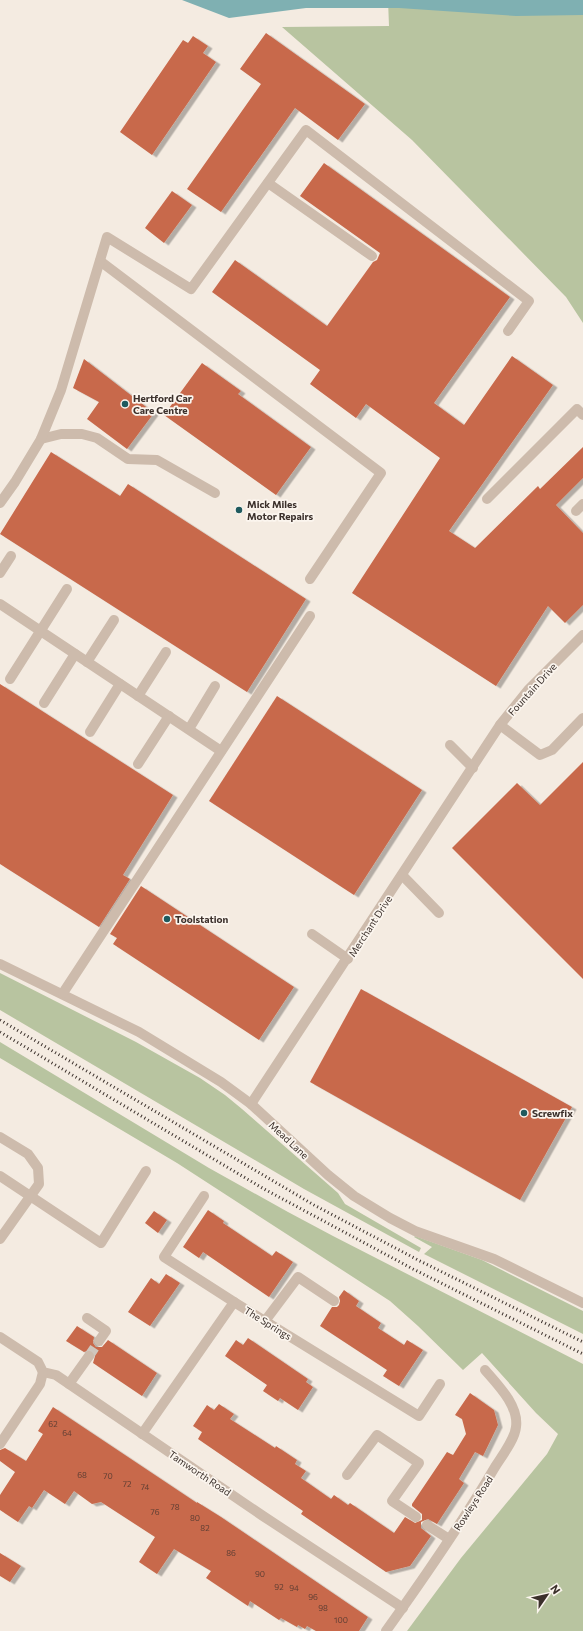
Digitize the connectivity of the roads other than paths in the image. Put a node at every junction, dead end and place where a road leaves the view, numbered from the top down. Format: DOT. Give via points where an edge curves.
graph roads {
  1 [pos="268,183"];
  2 [pos="372,256"];
  3 [pos="100,261"];
  4 [pos="508,331"];
  5 [pos="583,415"];
  6 [pos="41,438"];
  7 [pos="215,493"];
  8 [pos="487,499"];
  9 [pos="0,503"];
  10 [pos="11,556"];
  11 [pos="0,573"];
  12 [pos="310,579"];
  13 [pos="67,590"];
  14 [pos="0,604"];
  15 [pos="310,616"];
  16 [pos="114,620"];
  17 [pos="41,631"];
  18 [pos="583,635"];
  19 [pos="166,652"];
  20 [pos="75,654"];
  21 [pos="87,662"];
  22 [pos="10,679"];
  23 [pos="120,684"];
  24 [pos="215,686"];
  25 [pos="138,696"];
  26 [pos="44,703"];
  27 [pos="169,716"];
  28 [pos="583,718"];
  29 [pos="500,726"];
  30 [pos="189,729"];
  31 [pos="90,732"];
  32 [pos="450,745"];
  33 [pos="487,746"];
  34 [pos="221,751"];
  35 [pos="138,764"];
  36 [pos="473,768"];
  37 [pos="402,875"];
  38 [pos="438,913"];
  39 [pos="312,934"];
  40 [pos="348,959"];
  41 [pos="0,964"];
  42 [pos="63,994"];
  43 [pos="251,1104"];
  44 [pos="0,1137"];
  45 [pos="146,1171"];
  46 [pos="0,1176"];
  47 [pos="31,1196"];
  48 [pos="204,1196"];
  49 [pos="0,1239"];
  50 [pos="334,1301"];
  51 [pos="234,1302"];
  52 [pos="583,1303"];
  53 [pos="87,1318"];
  54 [pos="265,1321"];
  55 [pos="0,1337"];
  56 [pos="99,1341"];
  57 [pos="88,1356"];
  58 [pos="485,1370"];
  59 [pos="43,1372"];
  60 [pos="69,1384"];
  61 [pos="440,1384"];
  62 [pos="142,1434"];
  63 [pos="0,1444"];
  64 [pos="347,1475"];
  65 [pos="416,1517"];
  66 [pos="427,1525"];
  67 [pos="449,1539"];
  68 [pos="403,1608"];
  69 [pos="386,1631"];
  1 -- 2 [label="street"];
  1 -- 3 [label="street" via="191,290 107,237"];
  1 -- 4 [label="street" via="306,130 528,301"];
  3 -- 6 [label="street" via="61,390"];
  3 -- 12 [label="street" via="381,473"];
  5 -- 8 [label="street" via="577,409"];
  6 -- 7 [label="street" via="61,434 82,434 98,438 128,459 157,460"];
  6 -- 9 [label="street"];
  10 -- 11 [label="street"];
  13 -- 17 [label="street"];
  14 -- 17 [label="street"];
  15 -- 34 [label="street"];
  16 -- 21 [label="street"];
  17 -- 20 [label="street"];
  17 -- 22 [label="street"];
  18 -- 29 [label="street, Fountain Drive" via="529,689"];
  19 -- 25 [label="street"];
  20 -- 21 [label="street"];
  20 -- 26 [label="street"];
  21 -- 23 [label="street"];
  23 -- 25 [label="street"];
  23 -- 31 [label="street"];
  24 -- 30 [label="street"];
  25 -- 27 [label="street"];
  27 -- 30 [label="street"];
  27 -- 35 [label="street"];
  28 -- 29 [label="street" via="552,750 540,755"];
  29 -- 33 [label="street, Fountain Drive"];
  30 -- 34 [label="street"];
  32 -- 36 [label="street"];
  33 -- 36 [label="street, Merchant Drive"];
  34 -- 42 [label="street"];
  36 -- 37 [label="street, Merchant Drive"];
  37 -- 38 [label="street"];
  37 -- 40 [label="street, Merchant Drive"];
  39 -- 40 [label="street"];
  40 -- 43 [label="street, Merchant Drive"];
  41 -- 42 [label="street, Mead Lane"];
  42 -- 43 [label="street, Mead Lane" via="186,1058"];
  43 -- 52 [label="street, Mead Lane" via="328,1175 354,1196 390,1218 415,1231 494,1259"];
  44 -- 47 [label="street" via="28,1154 38,1168 40,1184"];
  45 -- 47 [label="street" via="101,1243"];
  46 -- 47 [label="street"];
  47 -- 49 [label="street"];
  48 -- 51 [label="street" via="164,1257"];
  50 -- 54 [label="street" via="298,1277"];
  51 -- 54 [label="street, The Springs"];
  51 -- 62 [label="street, The Springs"];
  53 -- 56 [label="street" via="106,1331"];
  54 -- 61 [label="street, The Springs" via="419,1416"];
  55 -- 59 [label="street" via="38,1362"];
  57 -- 60 [label="street"];
  58 -- 67 [label="street, Rowleys Road" via="509,1399 516,1427 510,1443"];
  59 -- 60 [label="street, Tamworth Road" via="56,1375"];
  59 -- 63 [label="street" via="40,1384"];
  60 -- 62 [label="street, Tamworth Road"];
  62 -- 68 [label="street, Tamworth Road"];
  64 -- 65 [label="street" via="377,1434 419,1463 392,1501"];
  66 -- 67 [label="street"];
  67 -- 68 [label="street, Rowleys Road"];
  68 -- 69 [label="street, Rowleys Road"];
}
